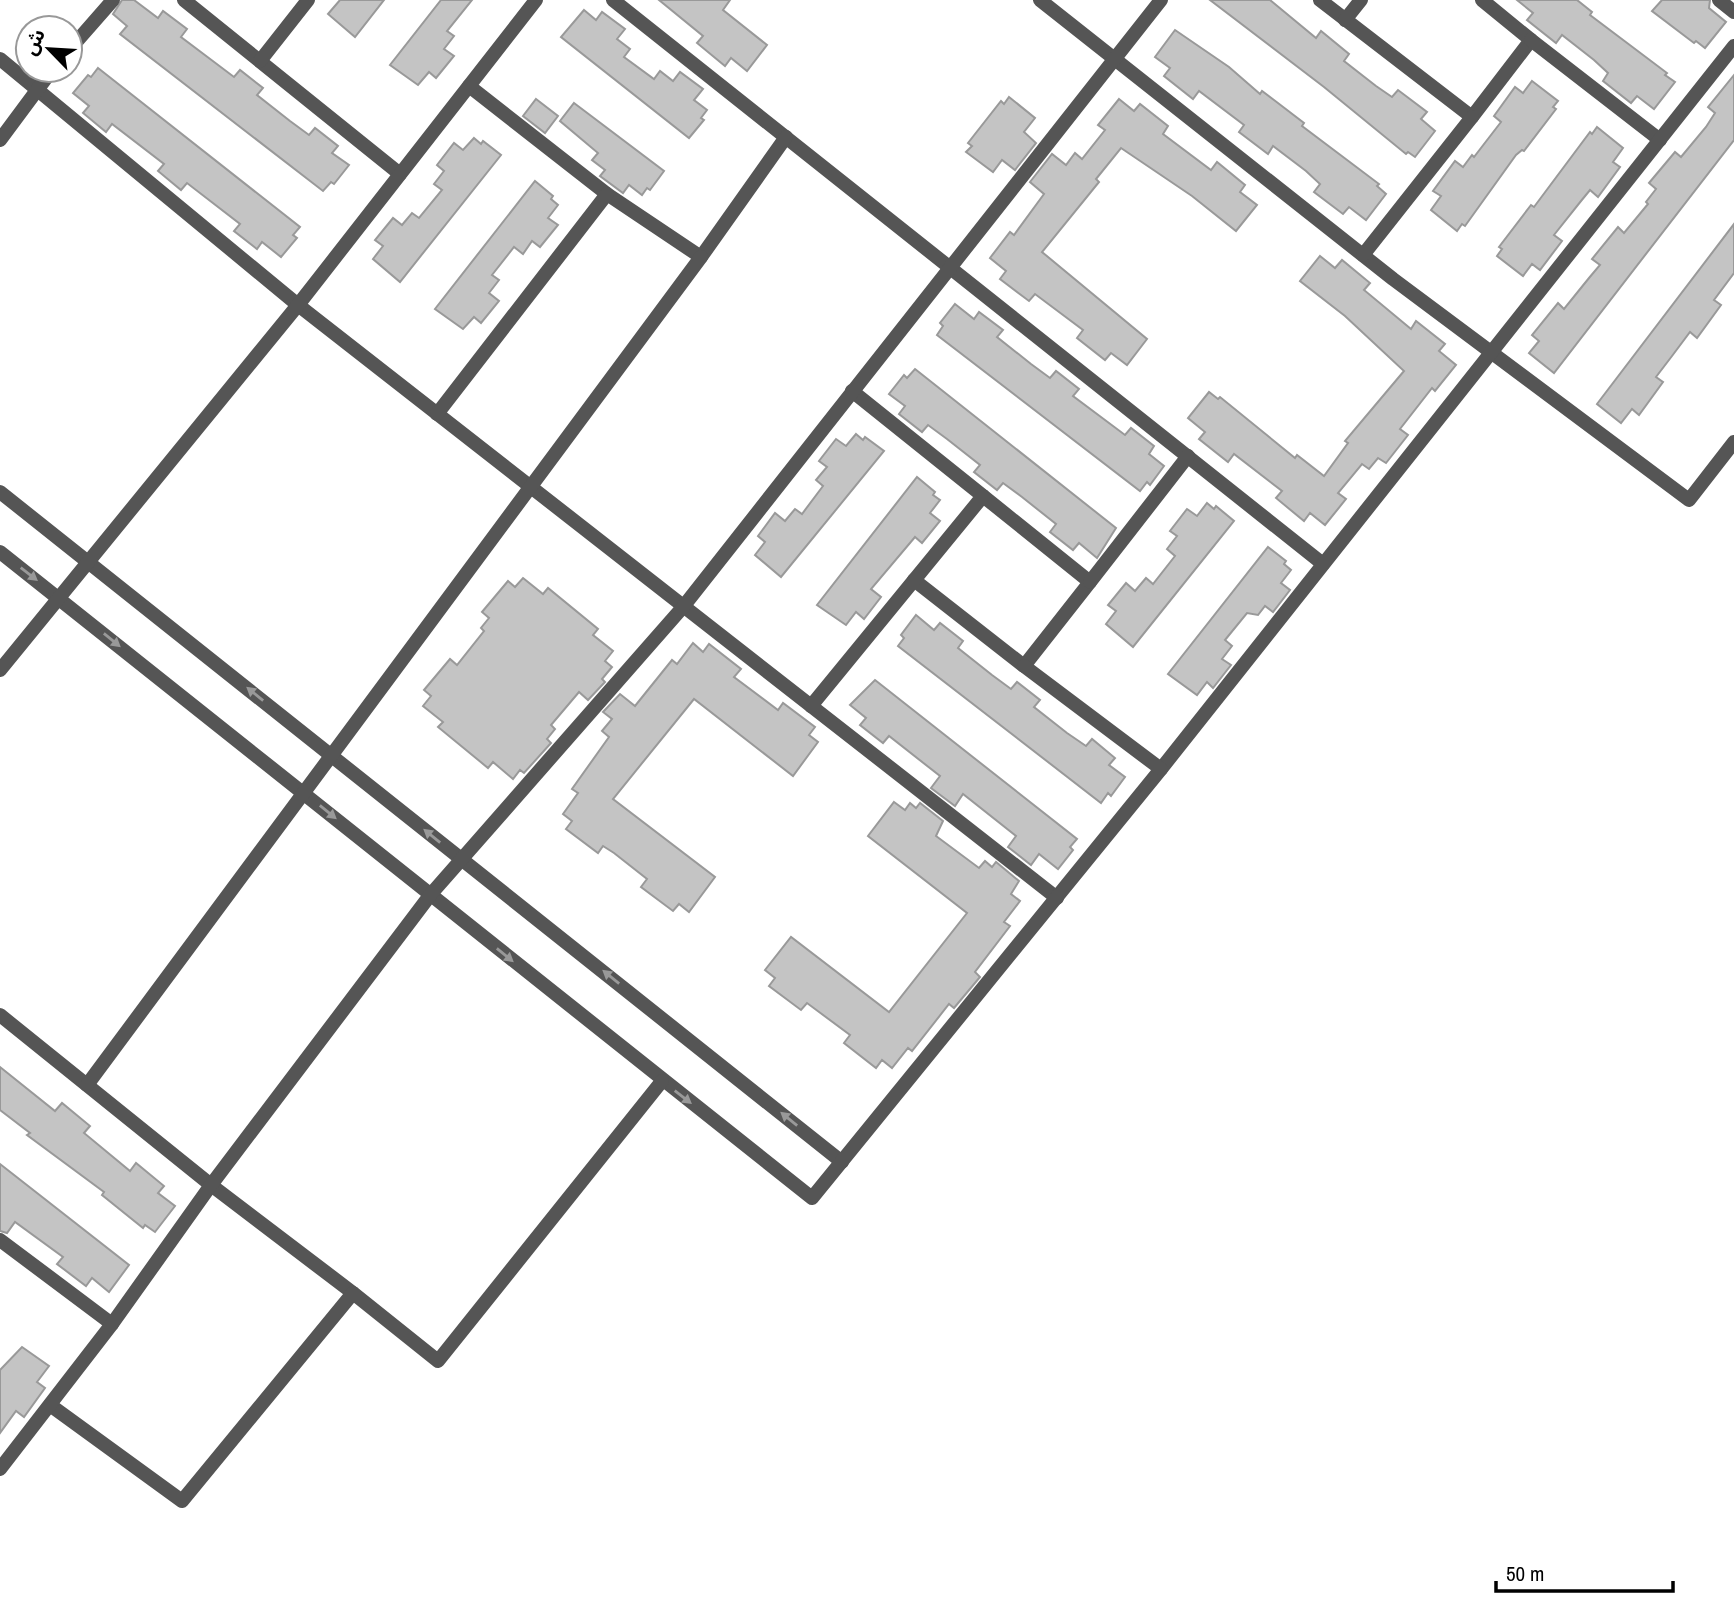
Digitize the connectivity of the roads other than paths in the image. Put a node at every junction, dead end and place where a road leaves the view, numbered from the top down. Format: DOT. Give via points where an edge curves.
graph roads {
  1 [pos="113,0"];
  2 [pos="184,0"];
  3 [pos="308,0"];
  4 [pos="536,0"];
  5 [pos="612,0"];
  6 [pos="1040,0"];
  7 [pos="1161,0"];
  8 [pos="1320,0"];
  9 [pos="1361,0"];
  10 [pos="1482,0"];
  11 [pos="1719,0"];
  12 [pos="1734,12"];
  13 [pos="1345,20"];
  14 [pos="84,33"];
  15 [pos="1531,40"];
  16 [pos="1734,46"];
  17 [pos="1114,59"];
  18 [pos="0,60"];
  19 [pos="260,61"];
  20 [pos="40,84"];
  21 [pos="469,86"];
  22 [pos="36,88"];
  23 [pos="1472,117"];
  24 [pos="786,137"];
  25 [pos="0,139"];
  26 [pos="1660,140"];
  27 [pos="400,174"];
  28 [pos="607,194"];
  29 [pos="1363,256"];
  30 [pos="701,257"];
  31 [pos="949,267"];
  32 [pos="298,305"];
  33 [pos="1492,353"];
  34 [pos="852,391"];
  35 [pos="437,414"];
  36 [pos="1734,442"];
  37 [pos="1188,456"];
  38 [pos="532,488"];
  39 [pos="0,492"];
  40 [pos="983,496"];
  41 [pos="0,552"];
  42 [pos="88,561"];
  43 [pos="1323,564"];
  44 [pos="914,580"];
  45 [pos="1090,582"];
  46 [pos="58,597"];
  47 [pos="684,607"];
  48 [pos="1024,666"];
  49 [pos="0,670"];
  50 [pos="811,706"];
  51 [pos="332,756"];
  52 [pos="1161,769"];
  53 [pos="304,793"];
  54 [pos="462,859"];
  55 [pos="431,894"];
  56 [pos="1057,898"];
  57 [pos="0,1016"];
  58 [pos="662,1081"];
  59 [pos="87,1085"];
  60 [pos="842,1162"];
  61 [pos="211,1185"];
  62 [pos="0,1240"];
  63 [pos="353,1293"];
  64 [pos="112,1324"];
  65 [pos="50,1405"];
  66 [pos="0,1469"];
  1 -- 14 [label="street"];
  2 -- 19 [label="street"];
  3 -- 19 [label="street"];
  4 -- 21 [label="street"];
  5 -- 24 [label="street"];
  6 -- 17 [label="street"];
  7 -- 17 [label="street"];
  8 -- 13 [label="street"];
  9 -- 13 [label="street"];
  10 -- 15 [label="street"];
  11 -- 12 [label="street"];
  13 -- 23 [label="street"];
  15 -- 23 [label="street"];
  15 -- 26 [label="street"];
  16 -- 26 [label="street"];
  17 -- 29 [label="street"];
  17 -- 31 [label="street"];
  18 -- 22 [label="street"];
  19 -- 27 [label="street"];
  20 -- 22 [label="street"];
  21 -- 27 [label="street"];
  21 -- 28 [label="street"];
  22 -- 25 [label="street"];
  22 -- 32 [label="street"];
  23 -- 29 [label="street"];
  24 -- 30 [label="street"];
  24 -- 31 [label="street"];
  26 -- 33 [label="street"];
  27 -- 32 [label="street"];
  28 -- 30 [label="street"];
  28 -- 35 [label="street"];
  29 -- 33 [label="street"];
  30 -- 38 [label="street"];
  31 -- 34 [label="street"];
  31 -- 37 [label="street"];
  32 -- 35 [label="street"];
  32 -- 42 [label="street"];
  33 -- 36 [label="street" via="1689,500"];
  33 -- 43 [label="street"];
  34 -- 40 [label="street"];
  34 -- 47 [label="street"];
  35 -- 38 [label="street"];
  37 -- 43 [label="street"];
  37 -- 45 [label="street"];
  38 -- 47 [label="street"];
  38 -- 51 [label="street"];
  39 -- 42 [label="street"];
  40 -- 44 [label="street"];
  40 -- 45 [label="street"];
  41 -- 46 [label="street, one-way"];
  42 -- 46 [label="street"];
  51 -- 42 [label="street, one-way"];
  43 -- 52 [label="street"];
  44 -- 48 [label="street"];
  44 -- 50 [label="street"];
  45 -- 48 [label="street"];
  46 -- 49 [label="street"];
  46 -- 53 [label="street, one-way"];
  47 -- 50 [label="street"];
  47 -- 54 [label="street"];
  48 -- 52 [label="street"];
  50 -- 56 [label="street"];
  51 -- 53 [label="street"];
  54 -- 51 [label="street, one-way"];
  52 -- 56 [label="street"];
  53 -- 55 [label="street, one-way"];
  53 -- 59 [label="street"];
  54 -- 55 [label="street"];
  60 -- 54 [label="street, one-way"];
  55 -- 58 [label="street, one-way"];
  55 -- 61 [label="street"];
  56 -- 60 [label="street"];
  57 -- 59 [label="street"];
  58 -- 60 [label="street, one-way" via="812,1198"];
  58 -- 63 [label="street" via="438,1361"];
  59 -- 61 [label="street"];
  61 -- 63 [label="street"];
  61 -- 64 [label="street"];
  62 -- 64 [label="street"];
  63 -- 65 [label="street" via="182,1502"];
  64 -- 65 [label="street"];
  65 -- 66 [label="street"];
}
